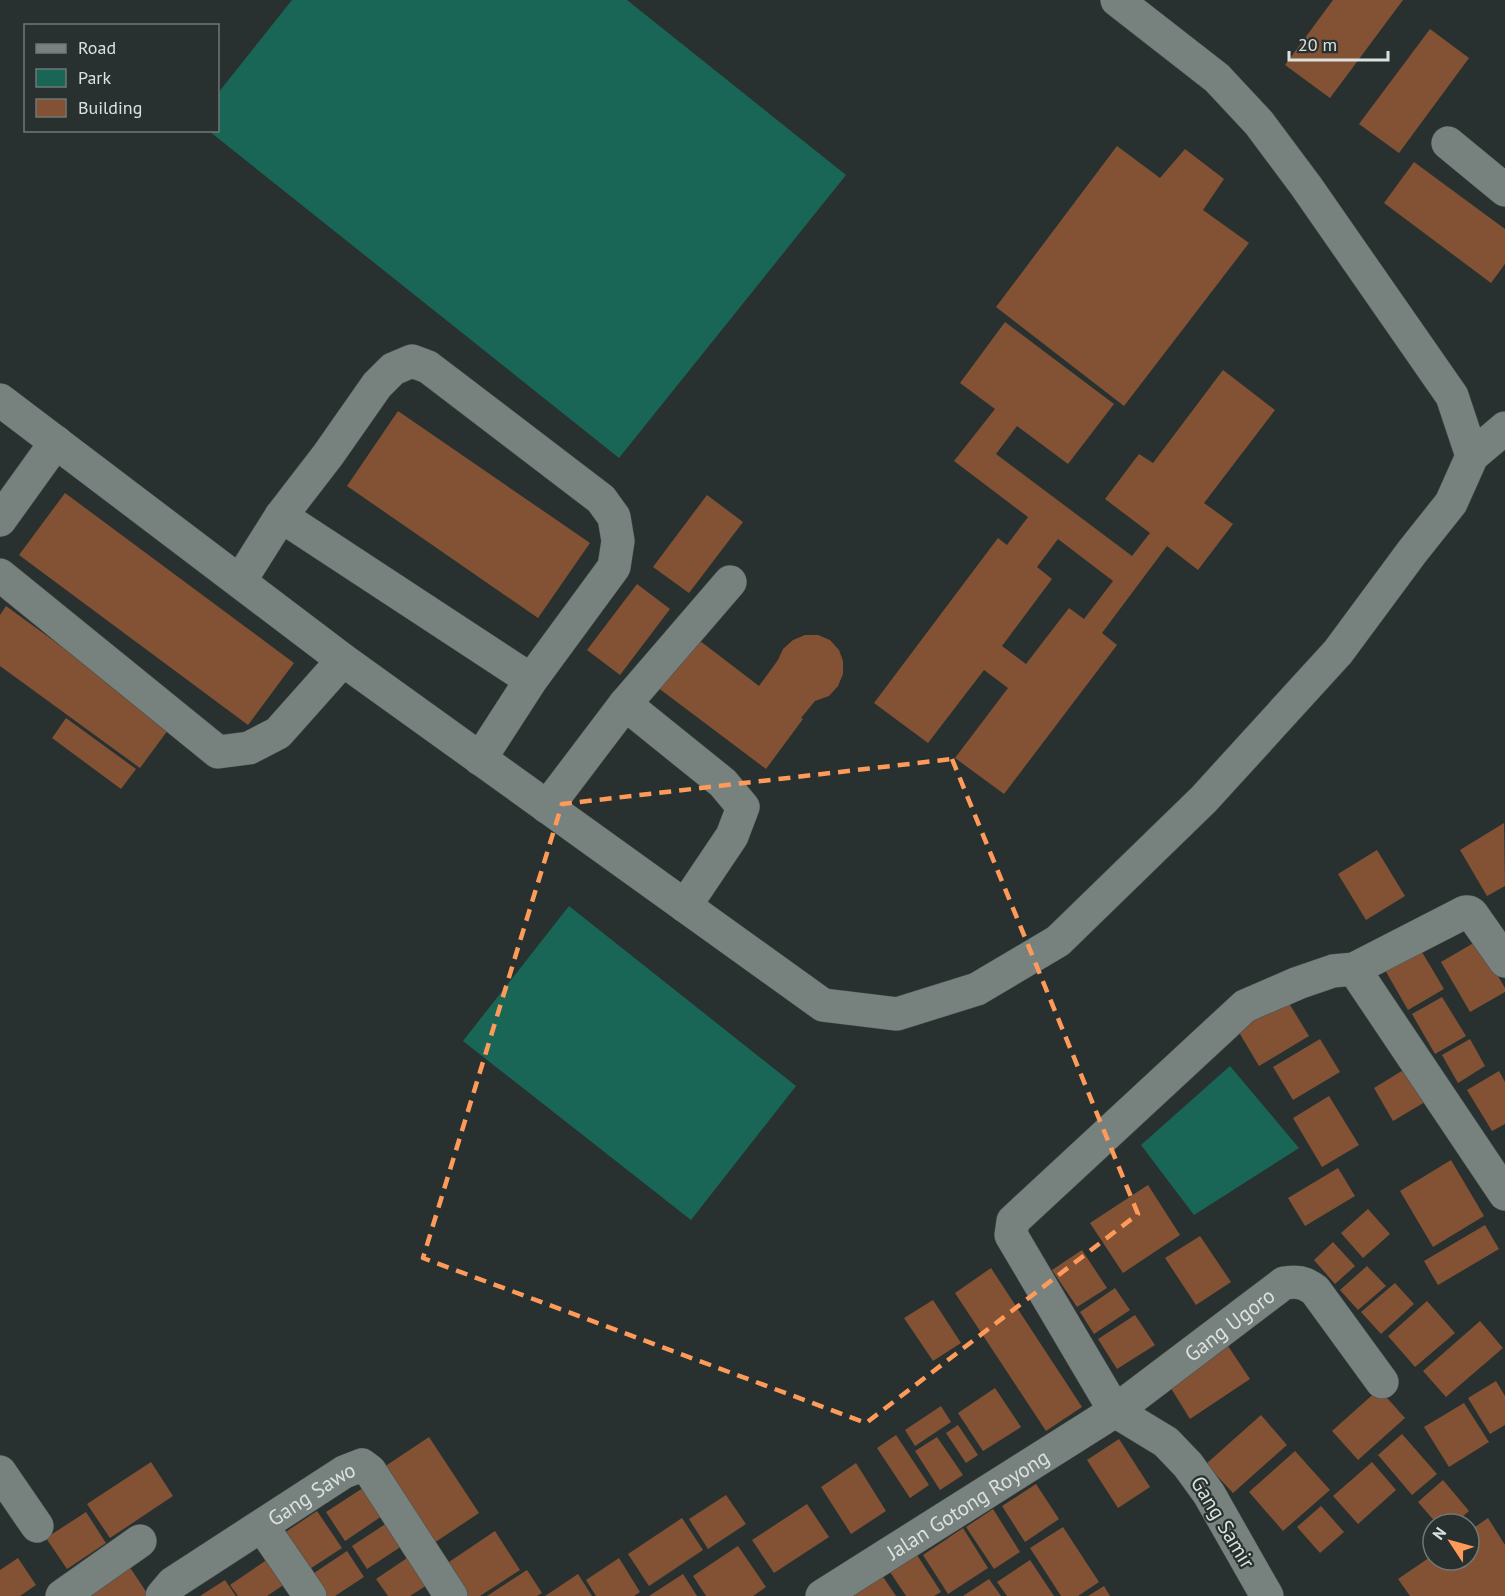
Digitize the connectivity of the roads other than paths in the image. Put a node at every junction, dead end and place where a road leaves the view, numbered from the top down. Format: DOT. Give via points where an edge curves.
graph roads {
  1 [pos="1117,0"];
  2 [pos="1448,143"];
  3 [pos="1505,190"];
  4 [pos="0,400"];
  5 [pos="1505,428"];
  6 [pos="56,442"];
  7 [pos="1472,456"];
  8 [pos="281,516"];
  9 [pos="0,520"];
  10 [pos="0,574"];
  11 [pos="240,581"];
  12 [pos="730,582"];
  13 [pos="343,660"];
  14 [pos="531,680"];
  15 [pos="625,704"];
  16 [pos="480,759"];
  17 [pos="547,807"];
  18 [pos="685,906"];
  19 [pos="1505,961"];
  20 [pos="1354,969"];
  21 [pos="1505,1194"];
  22 [pos="1382,1382"];
  23 [pos="1115,1411"];
  24 [pos="0,1472"];
  25 [pos="37,1526"];
  26 [pos="262,1526"];
  27 [pos="140,1541"];
  28 [pos="826,1595"];
  29 [pos="62,1596"];
  30 [pos="162,1596"];
  31 [pos="310,1596"];
  32 [pos="451,1596"];
  33 [pos="1267,1596"];
  1 -- 7 [label="street" via="1217,78 1259,123 1452,396"];
  2 -- 3 [label="street"];
  4 -- 6 [label="street"];
  5 -- 7 [label="street"];
  6 -- 9 [label="street"];
  6 -- 11 [label="street"];
  7 -- 18 [label="street" via="1451,503 1338,652 1204,800 1058,941 977,989 897,1014 823,1005"];
  8 -- 11 [label="street"];
  8 -- 14 [label="street"];
  8 -- 14 [label="street" via="376,385 393,369 412,361 428,367 601,499 614,517 618,541 614,567"];
  10 -- 13 [label="street" via="218,752 249,748 278,733"];
  11 -- 13 [label="street"];
  12 -- 15 [label="street"];
  13 -- 16 [label="street"];
  14 -- 16 [label="street"];
  15 -- 17 [label="street"];
  15 -- 18 [label="street" via="723,783 743,807 732,836"];
  16 -- 17 [label="street"];
  17 -- 18 [label="street"];
  19 -- 20 [label="street" via="1469,912"];
  20 -- 21 [label="street"];
  20 -- 23 [label="street" via="1333,971 1245,1006 1013,1221 1011,1235"];
  22 -- 23 [label="street, Gang Ugoro" via="1315,1290 1296,1281 1284,1284"];
  23 -- 28 [label="street, Jalan Gotong Royong"];
  23 -- 33 [label="street, Gang Samir" via="1166,1442 1188,1465 1209,1494"];
  24 -- 25 [label="street"];
  26 -- 30 [label="street, Gang Sawo" via="173,1583"];
  26 -- 31 [label="street"];
  26 -- 32 [label="street, Gang Sawo" via="344,1472 362,1466 370,1471"];
  27 -- 29 [label="street"];
}
